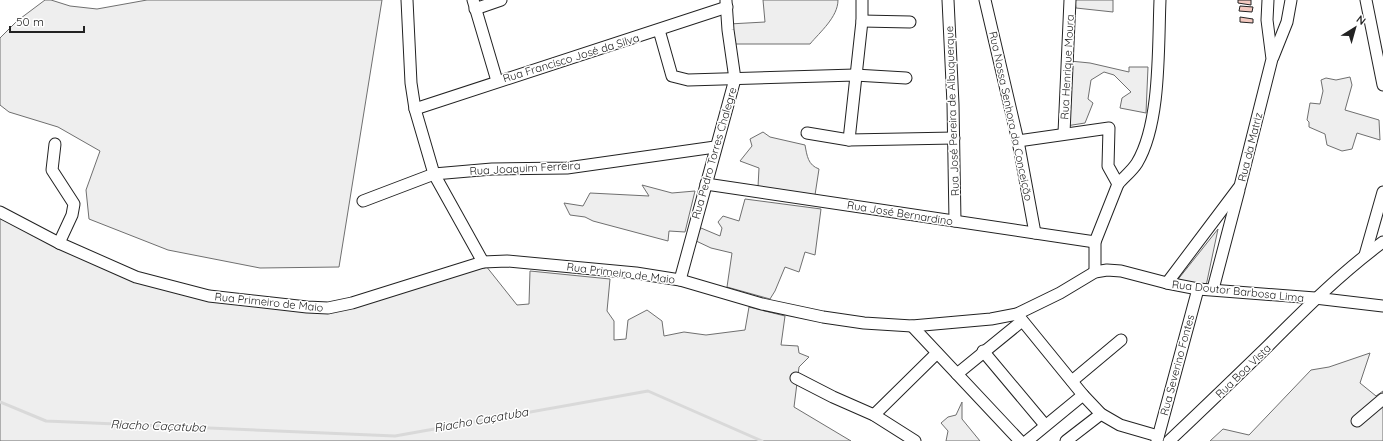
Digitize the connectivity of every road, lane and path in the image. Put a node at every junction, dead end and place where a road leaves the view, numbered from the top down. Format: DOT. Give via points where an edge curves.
graph roads {
  1 [pos="407,0"];
  2 [pos="501,0"];
  3 [pos="862,0"];
  4 [pos="948,0"];
  5 [pos="985,0"];
  6 [pos="1070,0"];
  7 [pos="1160,0"];
  8 [pos="1268,0"];
  9 [pos="1291,0"];
  10 [pos="1366,0"];
  11 [pos="474,4"];
  12 [pos="726,4"];
  13 [pos="1268,20"];
  14 [pos="862,21"];
  15 [pos="910,22"];
  16 [pos="1287,22"];
  17 [pos="659,30"];
  18 [pos="1272,59"];
  19 [pos="855,75"];
  20 [pos="906,78"];
  21 [pos="735,79"];
  22 [pos="496,81"];
  23 [pos="1383,85"];
  24 [pos="415,109"];
  25 [pos="807,133"];
  26 [pos="1064,134"];
  27 [pos="954,138"];
  28 [pos="849,140"];
  29 [pos="1018,141"];
  30 [pos="55,144"];
  31 [pos="715,147"];
  32 [pos="434,174"];
  33 [pos="706,184"];
  34 [pos="1118,184"];
  35 [pos="1240,186"];
  36 [pos="1383,192"];
  37 [pos="364,202"];
  38 [pos="0,212"];
  39 [pos="955,221"];
  40 [pos="1035,233"];
  41 [pos="1095,242"];
  42 [pos="1383,242"];
  43 [pos="58,243"];
  44 [pos="1365,255"];
  45 [pos="483,262"];
  46 [pos="1095,272"];
  47 [pos="680,280"];
  48 [pos="1167,283"];
  49 [pos="1198,289"];
  50 [pos="1213,289"];
  51 [pos="1315,298"];
  52 [pos="1383,306"];
  53 [pos="1019,317"];
  54 [pos="912,326"];
  55 [pos="1121,340"];
  56 [pos="983,352"];
  57 [pos="937,354"];
  58 [pos="957,374"];
  59 [pos="796,378"];
  60 [pos="1072,382"];
  61 [pos="1083,395"];
  62 [pos="1383,399"];
  63 [pos="1101,414"];
  64 [pos="874,415"];
  65 [pos="1357,421"];
  66 [pos="1045,425"];
  67 [pos="1157,439"];
  68 [pos="916,441"];
  69 [pos="1020,441"];
  70 [pos="1027,441"];
  71 [pos="1066,441"];
  72 [pos="1169,441"];
  1 -- 24 [label="street" via="411,83"];
  2 -- 11 [label="street"];
  3 -- 14 [label="street"];
  4 -- 27 [label="street, Rua José Pereira de Albuquerque"];
  5 -- 29 [label="street, Rua Nossa Senhora da Conceição"];
  6 -- 26 [label="street, Rua Henrique Moura"];
  7 -- 34 [label="street" via="1155,100 1148,140 1136,166"];
  8 -- 13 [label="street, Rua da Matriz"];
  9 -- 16 [label="street, Rua da Matriz"];
  10 -- 23 [label="street"];
  11 -- 22 [label="street"];
  12 -- 17 [label="street, Rua Francisco José da Silva"];
  12 -- 21 [label="street, Rua Pedro Torres Chalegre"];
  13 -- 16 [label="street"];
  13 -- 18 [label="street, Rua da Matriz"];
  14 -- 15 [label="street"];
  14 -- 19 [label="street"];
  16 -- 18 [label="street, Rua da Matriz"];
  17 -- 21 [label="street" via="674,78"];
  17 -- 22 [label="street, Rua Francisco José da Silva"];
  18 -- 35 [label="street, Rua da Matriz"];
  19 -- 20 [label="street"];
  19 -- 21 [label="street"];
  19 -- 28 [label="street"];
  21 -- 31 [label="street, Rua Pedro Torres Chalegre"];
  22 -- 24 [label="street, Rua Francisco José da Silva"];
  24 -- 32 [label="street"];
  25 -- 28 [label="street"];
  26 -- 29 [label="street"];
  26 -- 34 [label="street" via="1109,128 1108,166"];
  27 -- 28 [label="street"];
  27 -- 39 [label="street, Rua José Pereira de Albuquerque"];
  29 -- 40 [label="street, Rua Nossa Senhora da Conceição"];
  30 -- 43 [label="street" via="52,170 74,204 72,215"];
  31 -- 32 [label="street, Rua Joaquim Ferreira" via="567,168"];
  31 -- 33 [label="street, Rua Pedro Torres Chalegre"];
  32 -- 37 [label="street, Rua Joaquim Ferreira"];
  32 -- 45 [label="street"];
  33 -- 39 [label="street, Rua José Bernardino"];
  33 -- 47 [label="street, Rua Pedro Torres Chalegre"];
  34 -- 41 [label="street"];
  35 -- 48 [label="street, Rua da Matriz"];
  35 -- 50 [label="street"];
  36 -- 44 [label="street"];
  38 -- 43 [label="street, Rua Primeiro de Maio"];
  39 -- 40 [label="street, Rua José Bernardino"];
  40 -- 41 [label="street, Rua José Bernardino"];
  41 -- 46 [label="street"];
  42 -- 44 [label="street, Rua Boa Vista"];
  43 -- 45 [label="street, Rua Primeiro de Maio" via="136,277 209,296 328,308 352,303"];
  44 -- 51 [label="street, Rua Boa Vista"];
  45 -- 47 [label="street, Rua Primeiro de Maio" via="507,261 599,269"];
  46 -- 48 [label="street, Rua Doutor Barbosa Lima" via="1114,270"];
  46 -- 53 [label="street, Rua Primeiro de Maio"];
  47 -- 54 [label="street, Rua Primeiro de Maio" via="762,304 824,317"];
  48 -- 49 [label="street, Rua Doutor Barbosa Lima"];
  49 -- 50 [label="street, Rua Doutor Barbosa Lima"];
  49 -- 67 [label="street, Rua Severino Fontes"];
  50 -- 51 [label="street, Rua Doutor Barbosa Lima"];
  51 -- 52 [label="street, Rua Doutor Barbosa Lima"];
  51 -- 72 [label="street, Rua Boa Vista"];
  53 -- 54 [label="street, Rua Primeiro de Maio"];
  53 -- 56 [label="street"];
  53 -- 60 [label="street"];
  54 -- 57 [label="street"];
  55 -- 60 [label="street"];
  56 -- 58 [label="street"];
  56 -- 66 [label="street"];
  57 -- 58 [label="street"];
  57 -- 64 [label="street"];
  58 -- 69 [label="street"];
  59 -- 64 [label="street" via="833,398"];
  60 -- 61 [label="street"];
  61 -- 63 [label="street"];
  61 -- 66 [label="street"];
  62 -- 65 [label="street"];
  63 -- 67 [label="street" via="1120,425"];
  63 -- 71 [label="street"];
  64 -- 68 [label="street"];
  66 -- 70 [label="street"];
}
